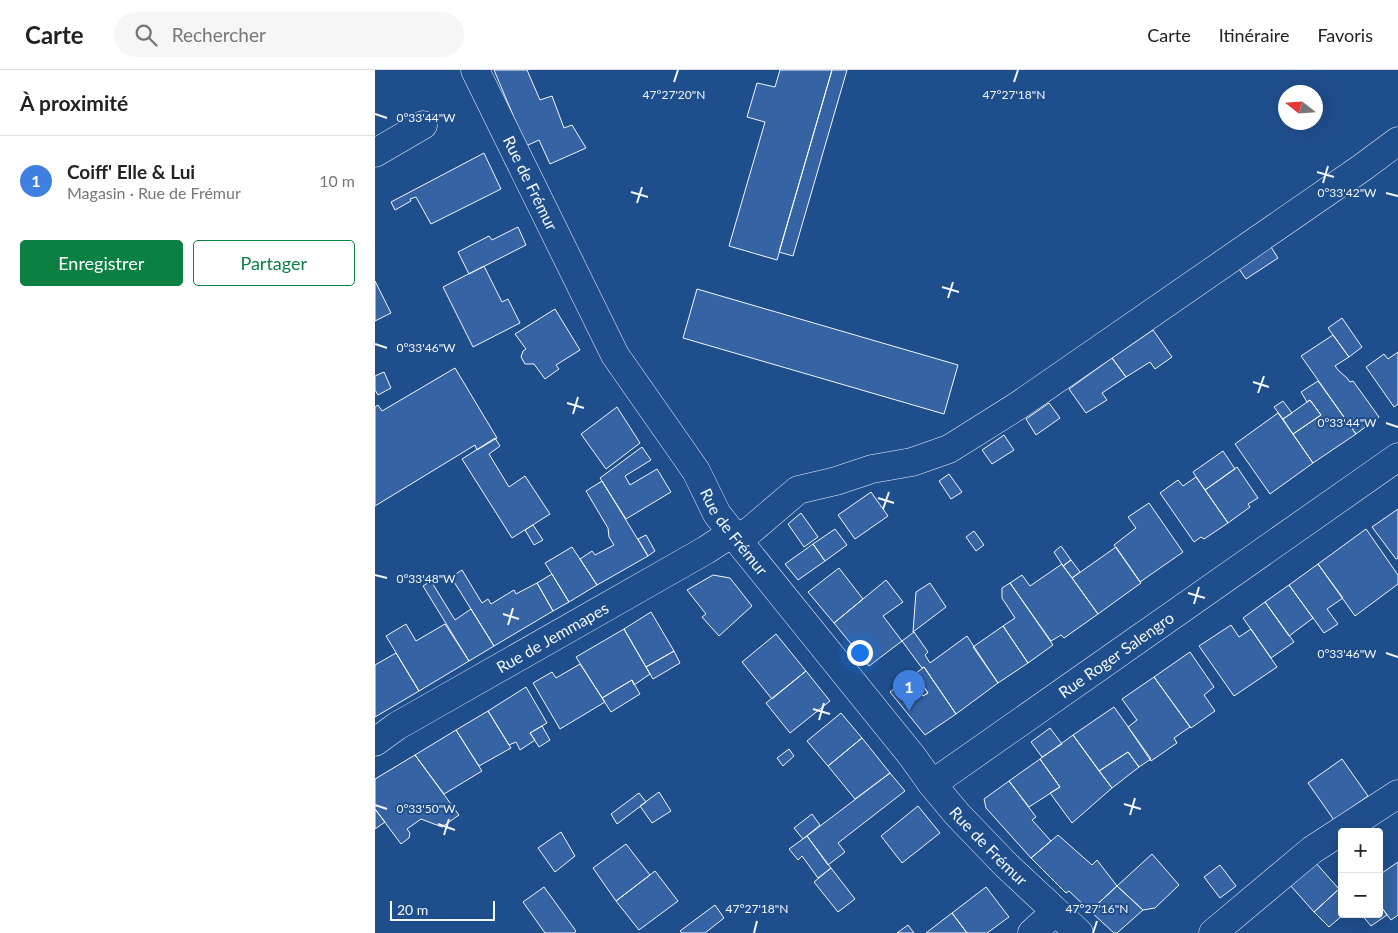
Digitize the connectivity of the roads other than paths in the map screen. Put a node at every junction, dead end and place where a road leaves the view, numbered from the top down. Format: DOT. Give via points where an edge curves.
graph roads {
  1 [pos="475,70"];
  2 [pos="423,125"];
  3 [pos="1398,141"];
  4 [pos="375,153"];
  5 [pos="1398,457"];
  6 [pos="734,536"];
  7 [pos="375,742"];
  8 [pos="932,784"];
  9 [pos="1398,794"];
  10 [pos="1055,912"];
  11 [pos="1032,933"];
  12 [pos="1079,933"];
  13 [pos="1213,933"];
  1 -- 6 [label="street, Rue de Frémur" via="615,355 695,472 717,514"];
  2 -- 4 [label="street"];
  3 -- 6 [label="street, Rue de Jemmapes" via="1019,405 949,449 912,462 872,469 798,490 751,530"];
  5 -- 8 [label="street, Rue Roger Salengro"];
  6 -- 7 [label="street, Rue de Jemmapes" via="397,726"];
  6 -- 8 [label="street, Rue de Frémur" via="913,756"];
  8 -- 10 [label="street, Rue de Frémur" via="1006,865"];
  9 -- 13 [label="street" via="1312,850"];
  10 -- 11 [label="street"];
  10 -- 12 [label="street, Rue de Frémur"];
}
